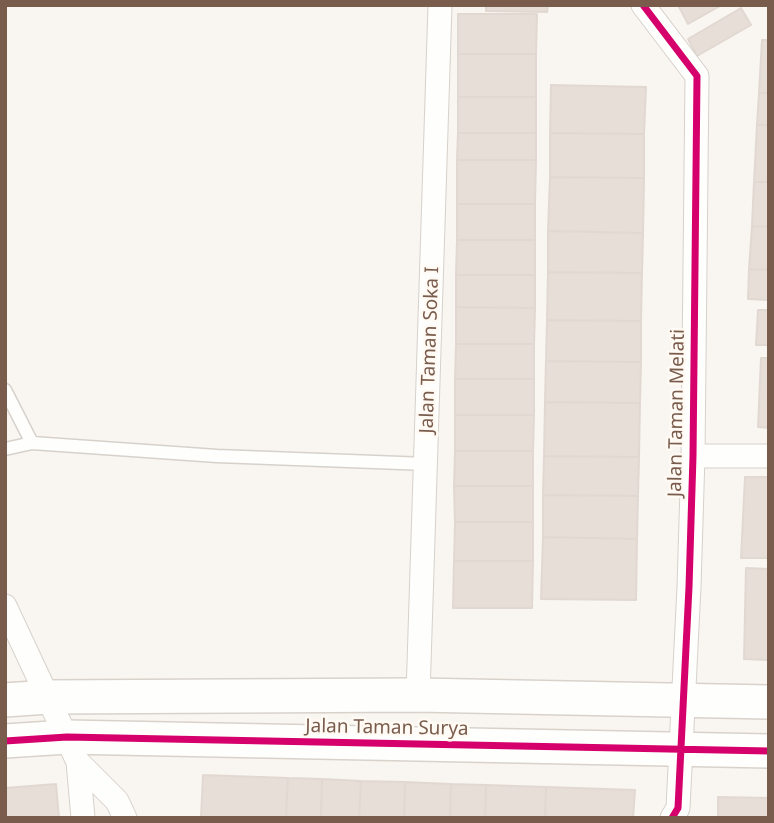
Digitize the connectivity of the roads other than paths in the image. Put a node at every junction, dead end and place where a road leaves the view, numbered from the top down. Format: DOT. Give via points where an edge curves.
graph roads {
  1 [pos="440,5"];
  2 [pos="643,5"];
  3 [pos="5,390"];
  4 [pos="32,443"];
  5 [pos="5,449"];
  6 [pos="693,456"];
  7 [pos="769,456"];
  8 [pos="427,464"];
  9 [pos="5,606"];
  10 [pos="418,695"];
  11 [pos="48,698"];
  12 [pos="5,700"];
  13 [pos="685,700"];
  14 [pos="769,702"];
  15 [pos="5,741"];
  16 [pos="73,749"];
  17 [pos="681,750"];
  18 [pos="769,751"];
  19 [pos="678,815"];
  20 [pos="83,818"];
  21 [pos="125,818"];
  1 -- 8 [label="street, Jalan Taman Soka I"];
  2 -- 6 [label="street, Jalan Taman Melati" via="697,76"];
  3 -- 4 [label="lane"];
  4 -- 5 [label="lane"];
  4 -- 8 [label="lane"];
  6 -- 7 [label="street"];
  6 -- 13 [label="street, Jalan Taman Melati"];
  8 -- 10 [label="street, Jalan Taman Soka I"];
  9 -- 11 [label="street"];
  10 -- 11 [label="street, Jalan Taman Surya"];
  10 -- 13 [label="street, Jalan Taman Surya"];
  11 -- 12 [label="street, Jalan Taman Surya"];
  11 -- 16 [label="street"];
  13 -- 14 [label="street, Jalan Taman Surya"];
  13 -- 17 [label="street, Jalan Taman Melati"];
  15 -- 16 [label="street, Jalan Taman Surya"];
  16 -- 17 [label="street, Jalan Taman Surya"];
  16 -- 20 [label="street"];
  16 -- 21 [label="street" via="117,801"];
  17 -- 18 [label="street, Jalan Taman Surya"];
  17 -- 19 [label="street, Jalan Taman Melati"];
}
